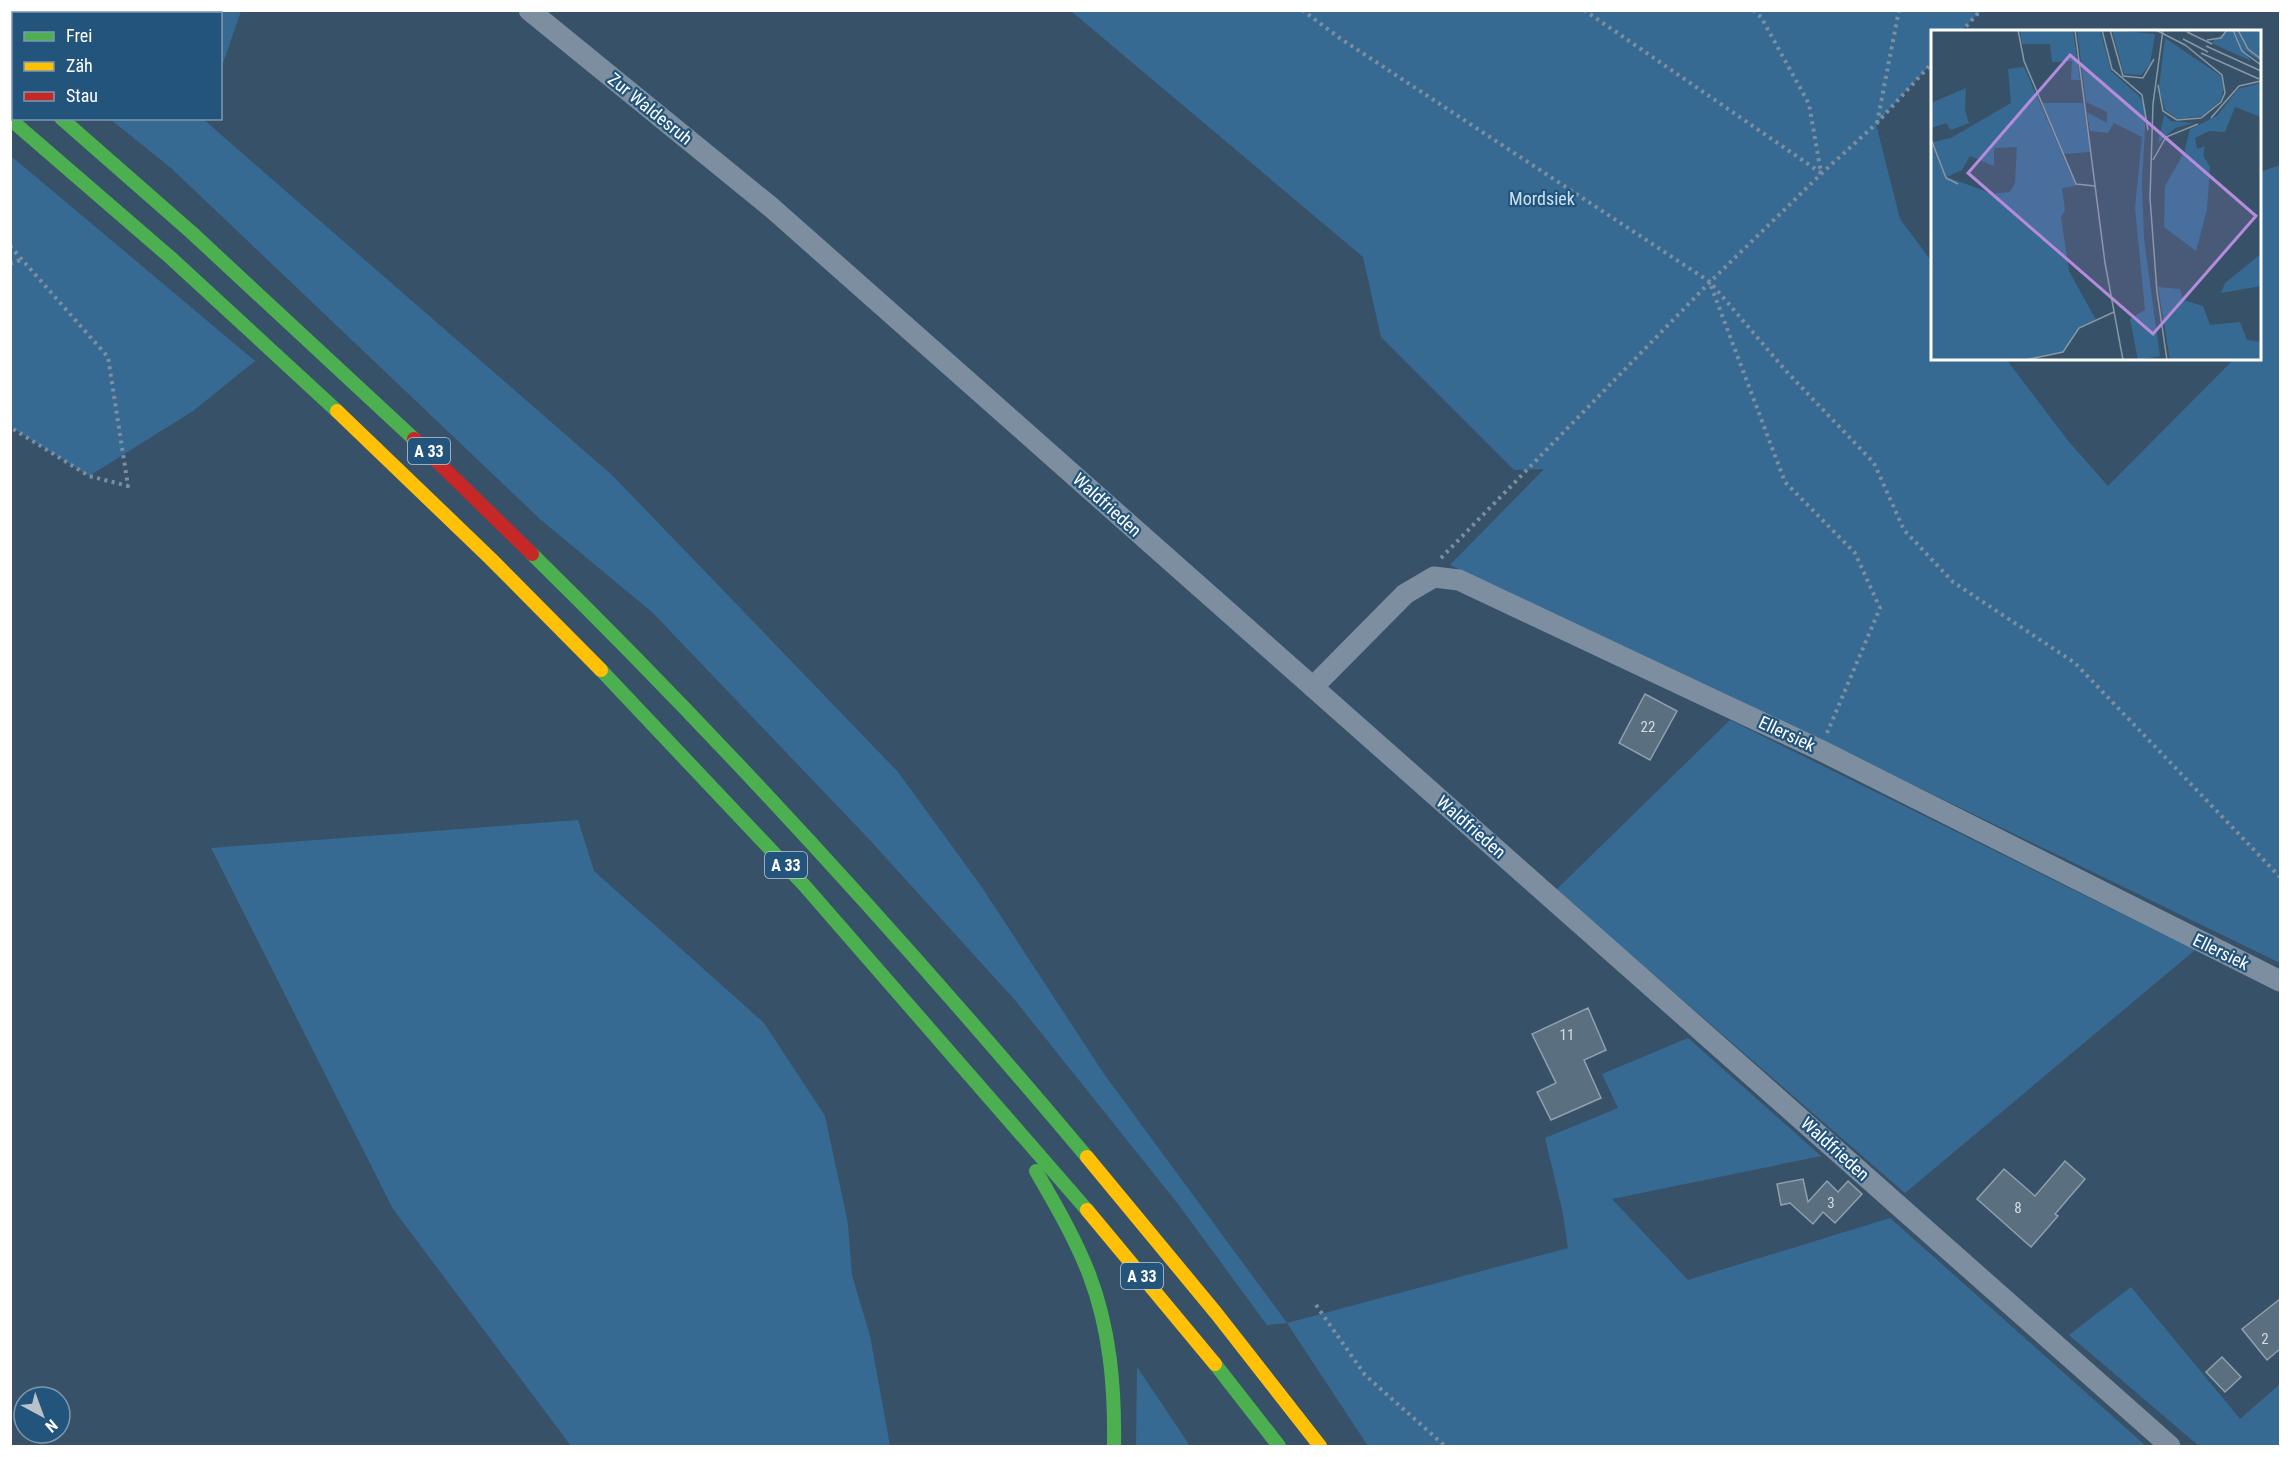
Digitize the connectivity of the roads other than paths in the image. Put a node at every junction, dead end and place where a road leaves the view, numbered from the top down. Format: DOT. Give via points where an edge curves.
graph roads {
  1 [pos="529,10"];
  2 [pos="12,120"];
  3 [pos="64,120"];
  4 [pos="772,208"];
  5 [pos="1313,687"];
  6 [pos="2280,981"];
  7 [pos="1001,1109"];
  8 [pos="1284,1399"];
  9 [pos="1313,1416"];
  10 [pos="1114,1446"];
  11 [pos="1279,1446"];
  12 [pos="1320,1446"];
  13 [pos="2170,1446"];
  1 -- 4 [label="street, Zur Waldesruh"];
  2 -- 7 [label="highway, A 33" via="234,313 563,630 856,941"];
  3 -- 8 [label="highway, A 33" via="255,289 423,446 731,756 972,1022 1126,1202"];
  4 -- 5 [label="street, Waldfrieden"];
  5 -- 6 [label="street, Ellersiek" via="1405,594 1434,578 1459,580 1820,750"];
  5 -- 13 [label="street, Waldfrieden"];
  7 -- 10 [label="highway" via="1089,1274 1113,1374"];
  7 -- 11 [label="highway, A 33" via="1102,1225"];
  8 -- 9 [label="highway"];
  8 -- 12 [label="highway, A 33"];
}
